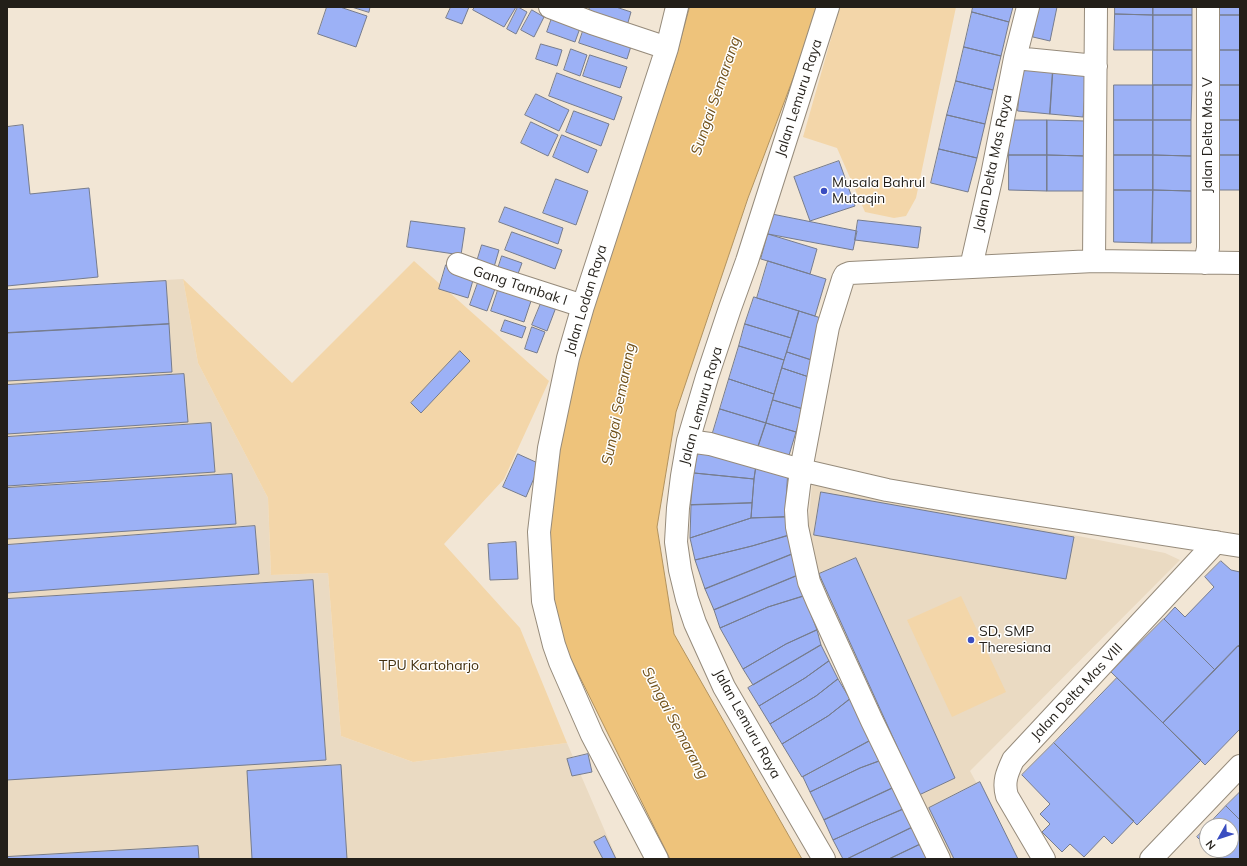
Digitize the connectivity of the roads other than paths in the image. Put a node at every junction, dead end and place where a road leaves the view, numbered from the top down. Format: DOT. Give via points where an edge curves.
graph roads {
  1 [pos="550,7"];
  2 [pos="677,7"];
  3 [pos="828,7"];
  4 [pos="1028,7"];
  5 [pos="1096,7"];
  6 [pos="1208,7"];
  7 [pos="666,48"];
  8 [pos="1015,58"];
  9 [pos="1096,66"];
  10 [pos="1094,261"];
  11 [pos="1205,263"];
  12 [pos="1240,263"];
  13 [pos="458,264"];
  14 [pos="971,267"];
  15 [pos="583,306"];
  16 [pos="688,441"];
  17 [pos="801,470"];
  18 [pos="1216,542"];
  19 [pos="1240,546"];
  20 [pos="1240,766"];
  21 [pos="657,859"];
  22 [pos="824,859"];
  23 [pos="939,859"];
  24 [pos="1044,859"];
  25 [pos="1151,859"];
  1 -- 7 [label="street"];
  2 -- 7 [label="street, Jalan Lodan Raya"];
  3 -- 16 [label="street, Jalan Lemuru Raya"];
  4 -- 8 [label="street, Jalan Delta Mas Raya"];
  5 -- 9 [label="street"];
  6 -- 11 [label="street, Jalan Delta Mas V" via="1208,248"];
  7 -- 15 [label="street, Jalan Lodan Raya"];
  8 -- 9 [label="street"];
  8 -- 14 [label="street, Jalan Delta Mas Raya"];
  9 -- 10 [label="street"];
  10 -- 11 [label="street"];
  10 -- 14 [label="street"];
  11 -- 12 [label="street"];
  13 -- 15 [label="street, Gang Tambak I"];
  14 -- 17 [label="street" via="845,275 828,327"];
  15 -- 21 [label="street, Jalan Lodan Raya" via="568,358 546,468 539,532 543,601 554,645 592,735"];
  16 -- 17 [label="street" via="710,444"];
  16 -- 22 [label="street, Jalan Lemuru Raya" via="678,508 676,542 687,599 724,687"];
  17 -- 18 [label="street" via="887,490"];
  17 -- 23 [label="street" via="796,510 797,527 809,582"];
  18 -- 19 [label="street"];
  18 -- 24 [label="street, Jalan Delta Mas VIII" via="1013,760 1006,776 1005,790"];
  20 -- 25 [label="street"];
}
